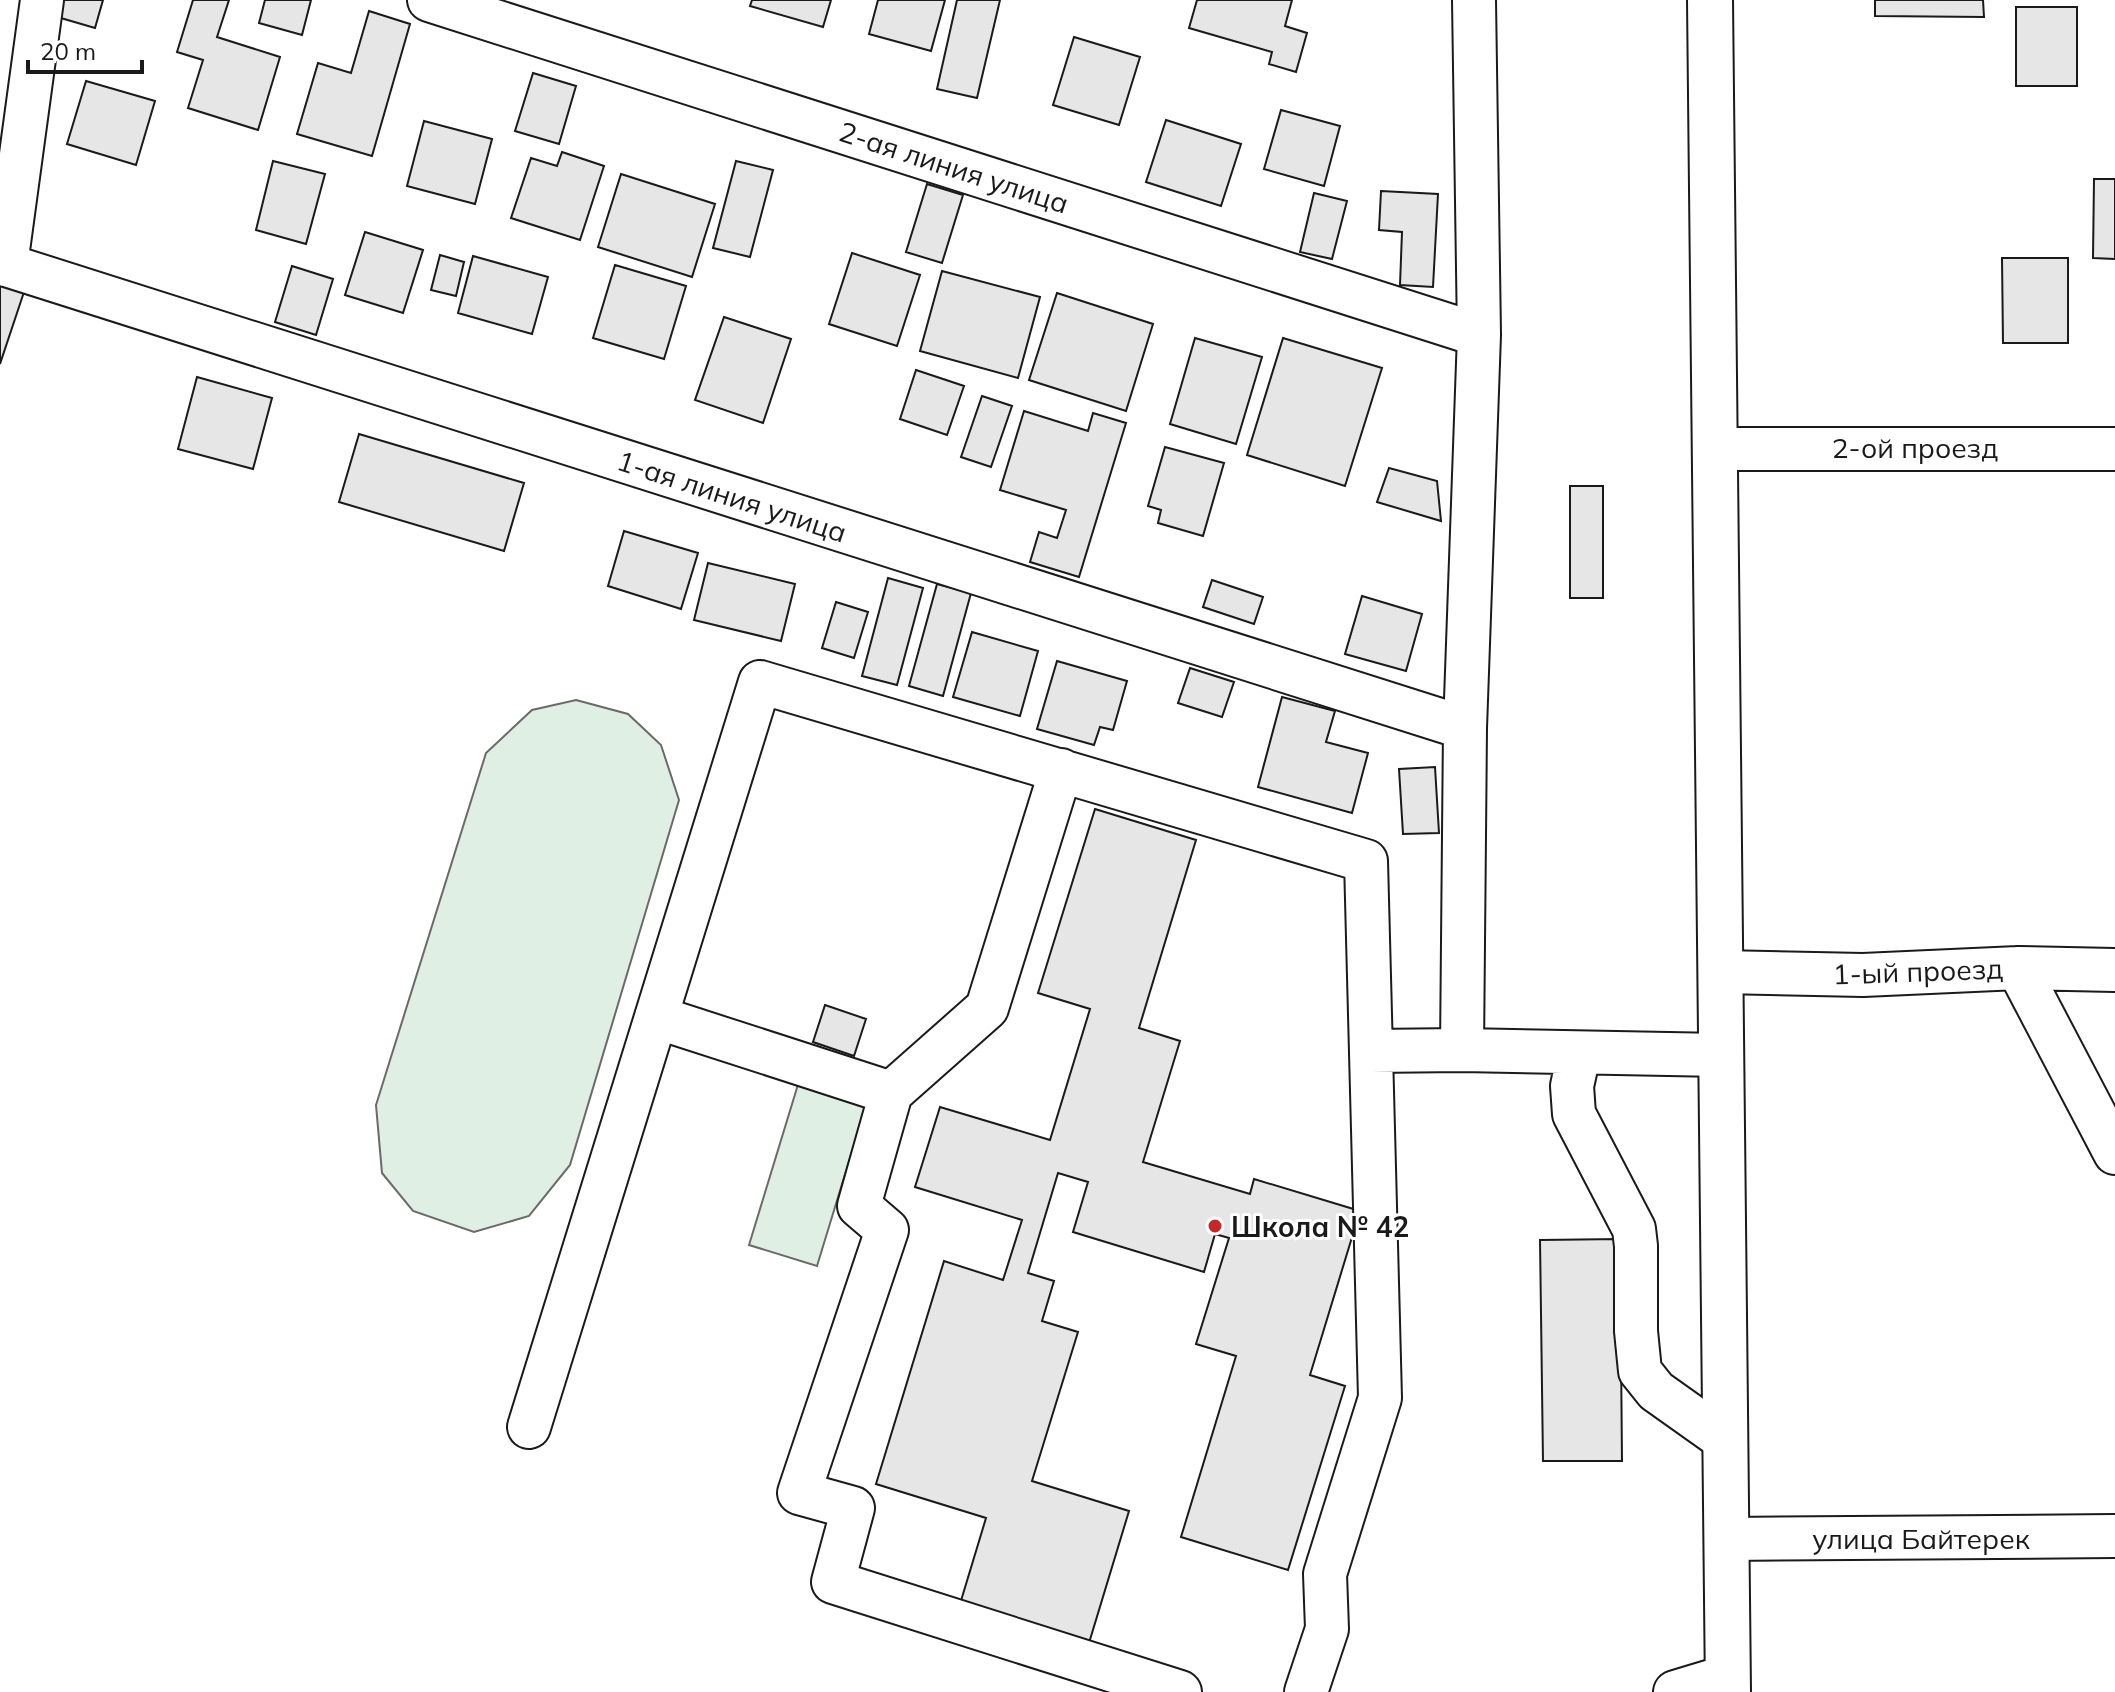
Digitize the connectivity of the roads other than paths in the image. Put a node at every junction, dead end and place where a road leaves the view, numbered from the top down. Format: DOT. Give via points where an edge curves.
graph roads {
  1 [pos="42,0"];
  2 [pos="429,0"];
  3 [pos="1474,0"];
  4 [pos="1710,0"];
  5 [pos="3,264"];
  6 [pos="1479,335"];
  7 [pos="1715,449"];
  8 [pos="2115,449"];
  9 [pos="1465,728"];
  10 [pos="1061,770"];
  11 [pos="2018,968"];
  12 [pos="2115,970"];
  13 [pos="1721,972"];
  14 [pos="656,1017"];
  15 [pos="1462,1050"];
  16 [pos="1371,1051"];
  17 [pos="1579,1054"];
  18 [pos="1721,1055"];
  19 [pos="891,1093"];
  20 [pos="2115,1153"];
  21 [pos="529,1427"];
  22 [pos="1725,1440"];
  23 [pos="2115,1536"];
  24 [pos="1727,1539"];
  25 [pos="1728,1684"];
  26 [pos="1180,1692"];
  27 [pos="1306,1692"];
  28 [pos="1675,1692"];
  1 -- 5 [label="street"];
  2 -- 6 [label="street, 2-ая линия улица"];
  3 -- 6 [label="street"];
  4 -- 7 [label="main road"];
  5 -- 9 [label="street, 1-ая линия улица"];
  6 -- 9 [label="street"];
  7 -- 8 [label="street, 2-ой проезд"];
  7 -- 13 [label="main road"];
  9 -- 15 [label="street"];
  10 -- 14 [label="street" via="760,682"];
  10 -- 16 [label="street" via="1366,861"];
  10 -- 19 [label="street" via="987,1008"];
  11 -- 12 [label="street, 1-ый проезд"];
  11 -- 13 [label="street, 1-ый проезд" via="1863,975"];
  11 -- 20 [label="street"];
  13 -- 18 [label="main road"];
  14 -- 19 [label="street"];
  14 -- 21 [label="street"];
  15 -- 16 [label="street"];
  15 -- 17 [label="street"];
  16 -- 27 [label="street" via="1380,1398 1325,1574 1327,1629"];
  17 -- 18 [label="street"];
  17 -- 22 [label="street" via="1572,1086 1574,1114 1634,1229 1640,1371 1656,1391"];
  18 -- 22 [label="main road"];
  19 -- 26 [label="street" via="859,1206 887,1230 799,1493 853,1508 833,1582"];
  22 -- 24 [label="main road"];
  23 -- 24 [label="street, улица Байтерек"];
  24 -- 25 [label="main road"];
  25 -- 28 [label="street"];
}
